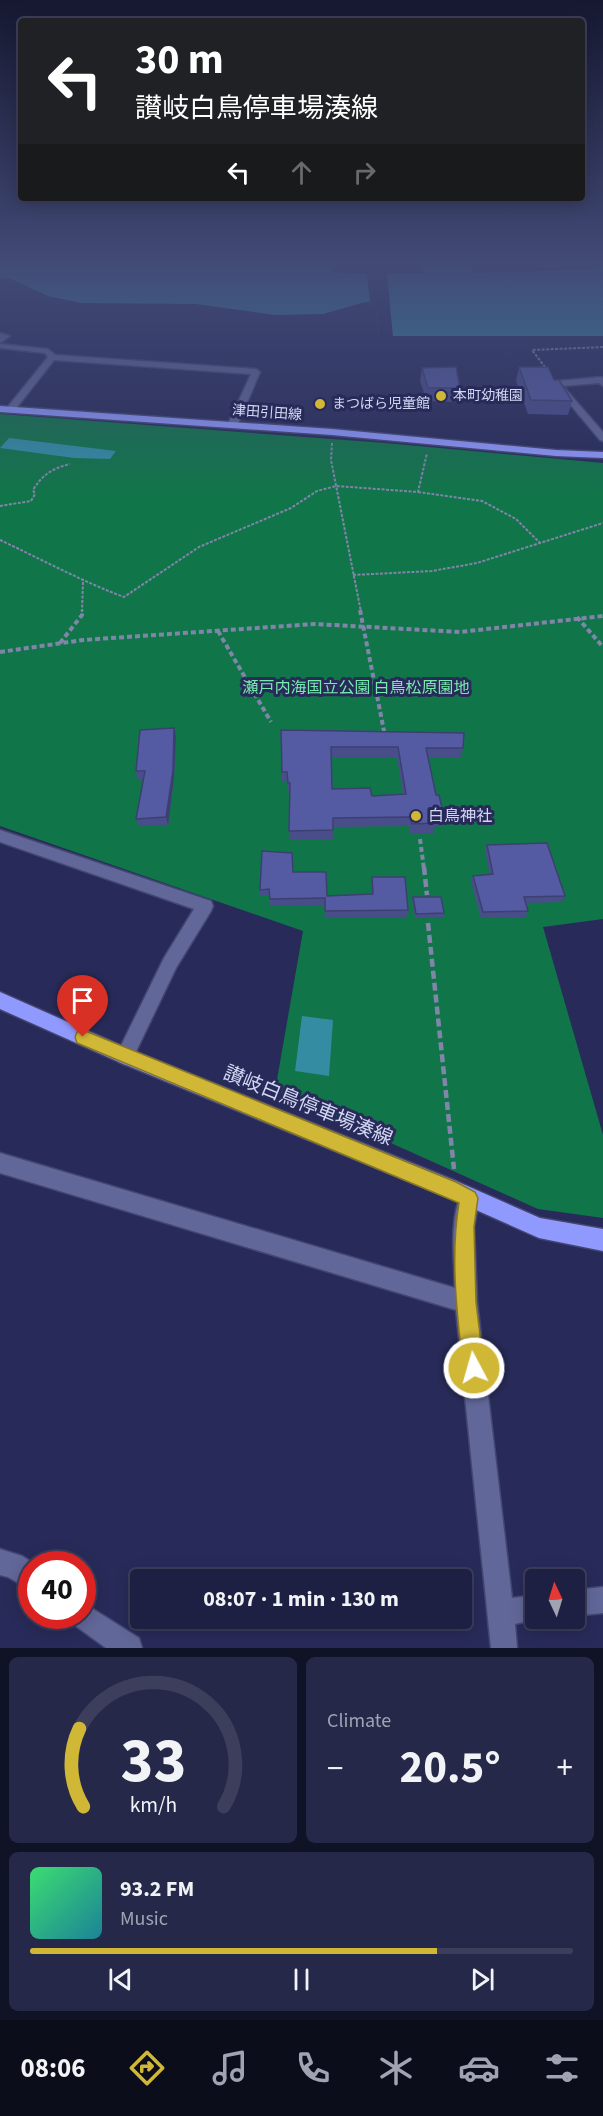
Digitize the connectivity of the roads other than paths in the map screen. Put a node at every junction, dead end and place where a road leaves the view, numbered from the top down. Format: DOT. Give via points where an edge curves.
graph roads {
  1 [pos="0,346"];
  2 [pos="52,357"];
  3 [pos="603,383"];
  4 [pos="0,409"];
  5 [pos="11,409"];
  6 [pos="233,424"];
  7 [pos="603,438"];
  8 [pos="603,455"];
  9 [pos="0,836"];
  10 [pos="0,1000"];
  11 [pos="125,1056"];
  12 [pos="0,1163"];
  13 [pos="462,1195"];
  14 [pos="603,1240"];
  15 [pos="466,1302"];
  16 [pos="0,1562"];
  17 [pos="18,1568"];
  18 [pos="603,1600"];
  19 [pos="585,1602"];
  20 [pos="525,1610"];
  21 [pos="501,1613"];
  22 [pos="96,1625"];
  23 [pos="129,1648"];
  24 [pos="504,1648"];
  1 -- 2 [label="street" via="48,351"];
  2 -- 5 [label="street"];
  2 -- 6 [label="street" via="256,372"];
  3 -- 7 [label="street" via="600,380 557,384"];
  4 -- 5 [label="main road, 津田引田線"];
  5 -- 6 [label="main road, 津田引田線"];
  6 -- 8 [label="main road, 津田引田線"];
  9 -- 11 [label="street" via="205,906 170,963"];
  10 -- 11 [label="main road, 讃岐白鳥停車場湊線"];
  11 -- 13 [label="main road, 讃岐白鳥停車場湊線"];
  12 -- 15 [label="street"];
  13 -- 14 [label="main road, 讃岐白鳥停車場湊線" via="539,1228"];
  13 -- 15 [label="street"];
  15 -- 21 [label="street"];
  16 -- 17 [label="street"];
  18 -- 19 [label="street"];
  20 -- 21 [label="street"];
  21 -- 24 [label="street"];
  22 -- 23 [label="street"];
}
